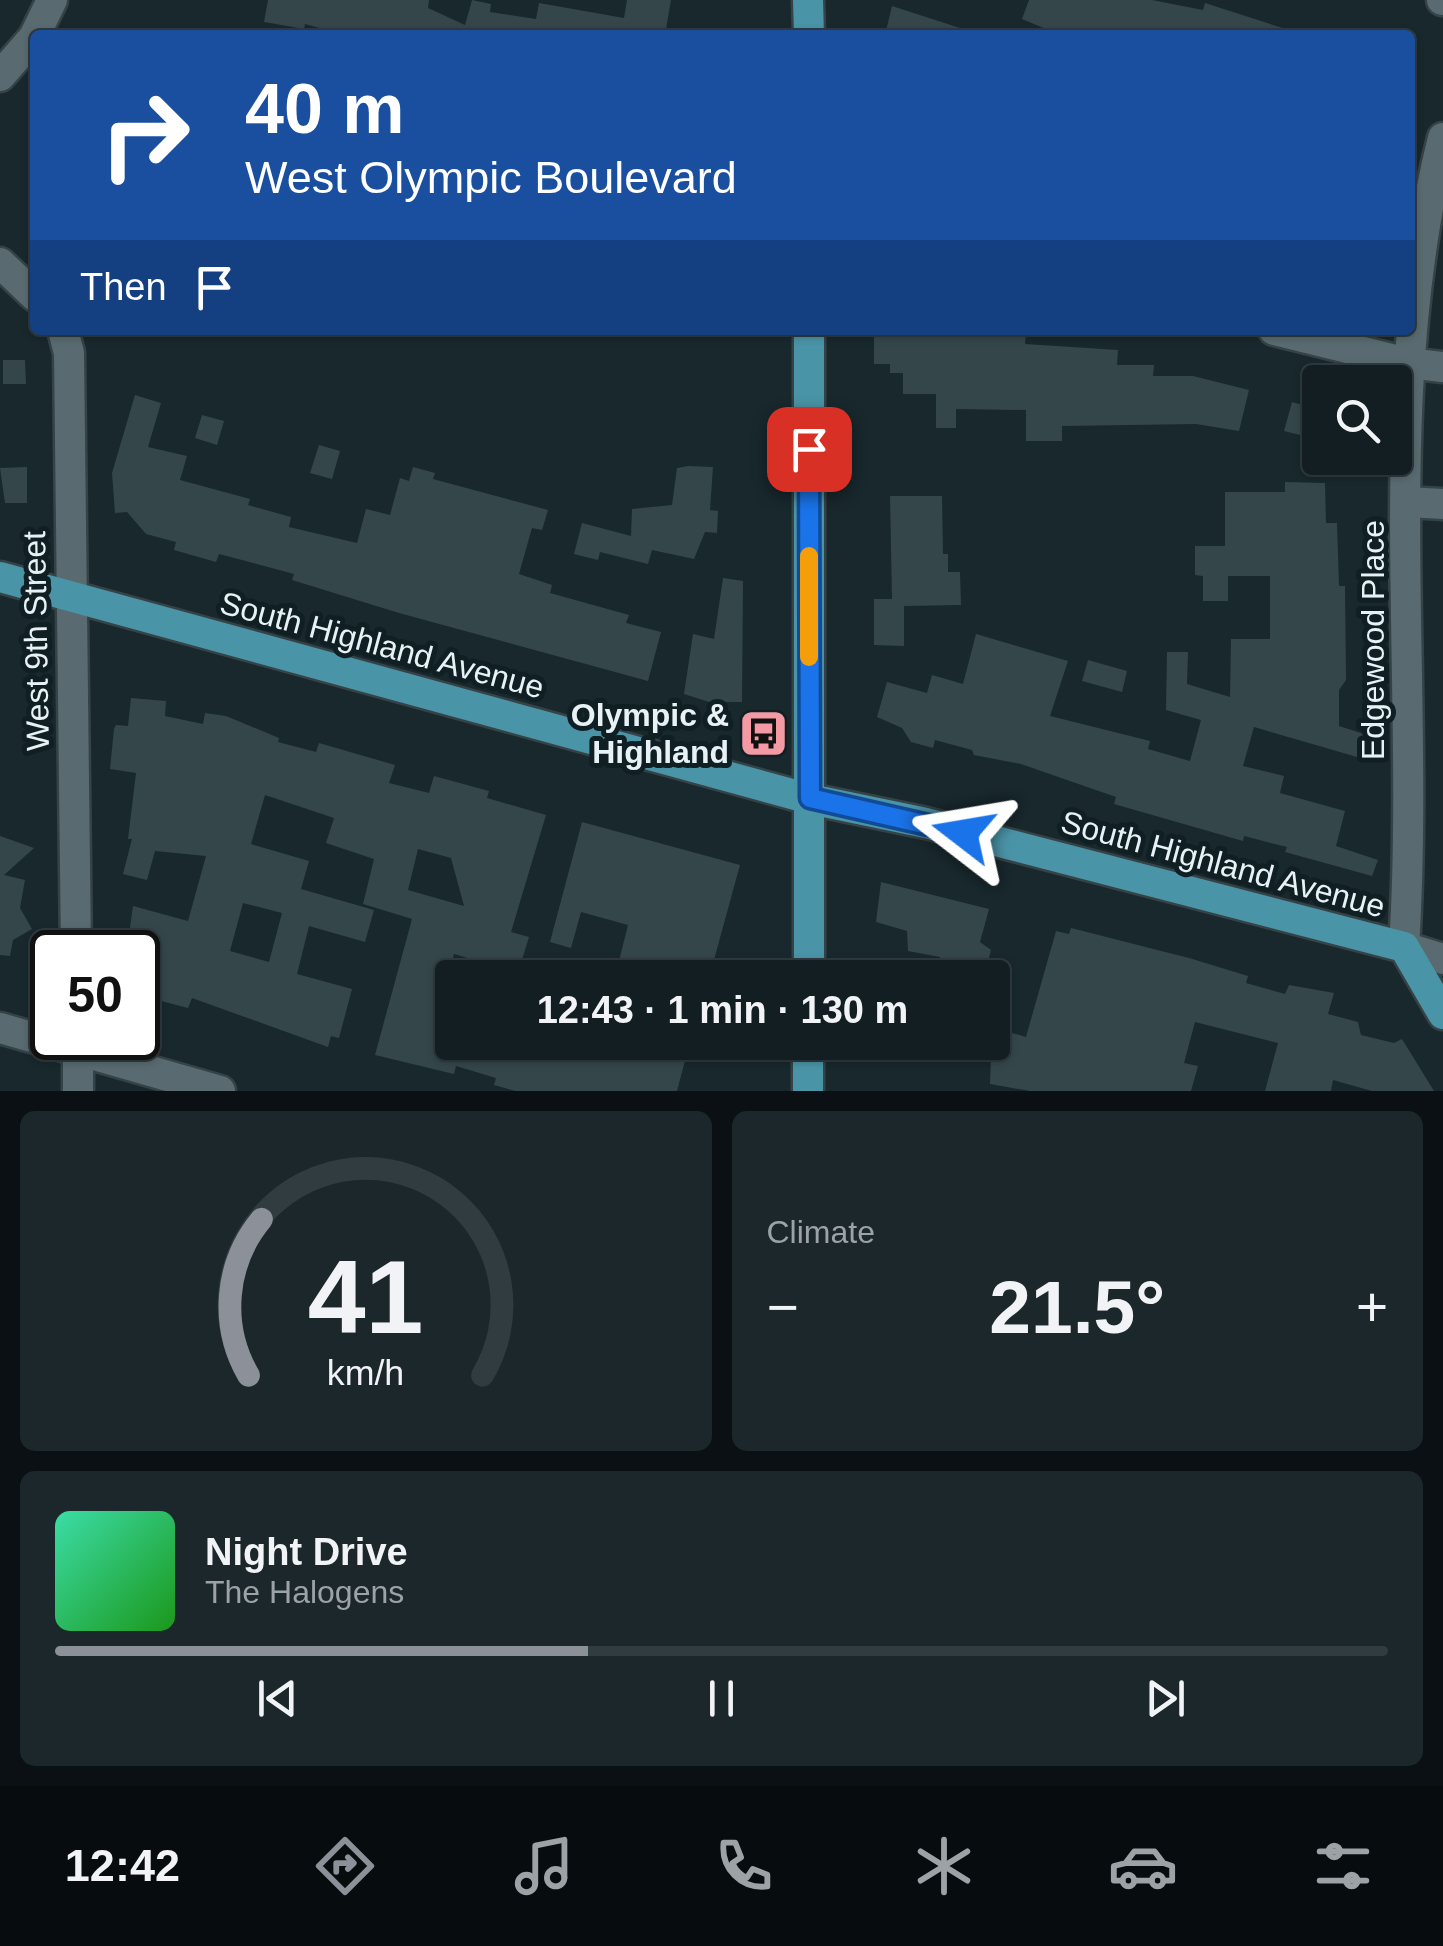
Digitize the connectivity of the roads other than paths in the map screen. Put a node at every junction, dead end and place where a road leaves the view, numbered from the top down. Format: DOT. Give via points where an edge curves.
graph roads {
  1 [pos="52,0"];
  2 [pos="808,0"];
  3 [pos="38,30"];
  4 [pos="809,30"];
  5 [pos="30,44"];
  6 [pos="0,76"];
  7 [pos="1443,138"];
  8 [pos="0,264"];
  9 [pos="30,291"];
  10 [pos="1415,307"];
  11 [pos="64,335"];
  12 [pos="809,335"];
  13 [pos="1294,335"];
  14 [pos="1411,335"];
  15 [pos="1408,363"];
  16 [pos="1443,367"];
  17 [pos="1408,502"];
  18 [pos="1443,504"];
  19 [pos="0,577"];
  20 [pos="69,596"];
  21 [pos="810,798"];
  22 [pos="76,930"];
  23 [pos="1404,948"];
  24 [pos="1443,959"];
  25 [pos="809,960"];
  26 [pos="1443,1014"];
  27 [pos="0,1028"];
  28 [pos="30,1034"];
  29 [pos="78,1060"];
  30 [pos="126,1060"];
  31 [pos="808,1060"];
  32 [pos="78,1091"];
  33 [pos="220,1091"];
  34 [pos="808,1091"];
  1 -- 3 [label="street"];
  2 -- 4 [label="main road"];
  5 -- 6 [label="street"];
  7 -- 10 [label="street, Edgewood Place"];
  8 -- 9 [label="street"];
  11 -- 20 [label="street, West 9th Street"];
  12 -- 21 [label="main road"];
  13 -- 15 [label="street"];
  14 -- 15 [label="street, Edgewood Place"];
  15 -- 16 [label="street"];
  15 -- 17 [label="street, Edgewood Place"];
  17 -- 18 [label="street"];
  17 -- 23 [label="street, Edgewood Place"];
  19 -- 20 [label="main road, South Highland Avenue"];
  20 -- 21 [label="main road, South Highland Avenue"];
  20 -- 22 [label="street, West 9th Street"];
  21 -- 23 [label="main road, South Highland Avenue"];
  21 -- 25 [label="main road"];
  23 -- 24 [label="street, South Highland Avenue"];
  23 -- 26 [label="main road"];
  27 -- 28 [label="street"];
  29 -- 32 [label="street"];
  30 -- 33 [label="street"];
  31 -- 34 [label="main road"];
}
